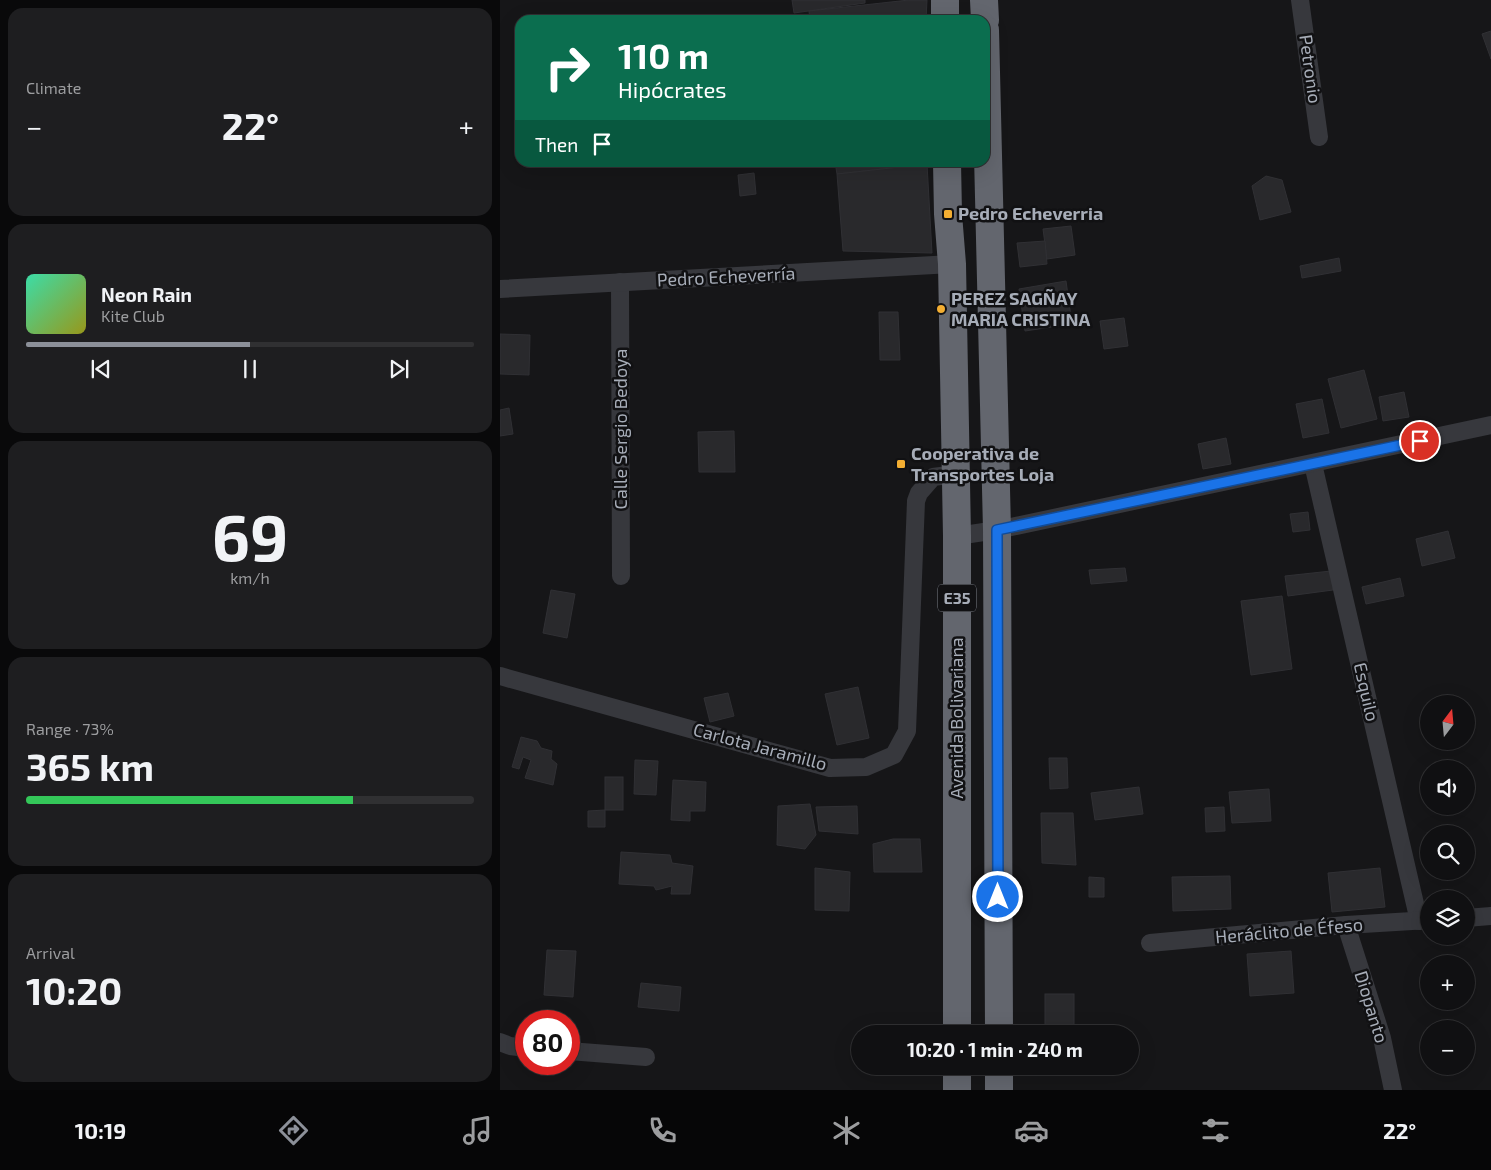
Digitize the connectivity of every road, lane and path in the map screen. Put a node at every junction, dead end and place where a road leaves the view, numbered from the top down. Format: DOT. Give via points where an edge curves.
graph roads {
  1 [pos="945,0"];
  2 [pos="984,0"];
  3 [pos="1300,0"];
  4 [pos="945,15"];
  5 [pos="985,15"];
  6 [pos="1319,137"];
  7 [pos="947,167"];
  8 [pos="988,167"];
  9 [pos="952,264"];
  10 [pos="620,282"];
  11 [pos="500,289"];
  12 [pos="1491,425"];
  13 [pos="1313,464"];
  14 [pos="956,474"];
  15 [pos="997,530"];
  16 [pos="957,536"];
  17 [pos="621,576"];
  18 [pos="500,676"];
  19 [pos="1420,904"];
  20 [pos="1491,916"];
  21 [pos="1475,917"];
  22 [pos="1420,920"];
  23 [pos="1346,925"];
  24 [pos="1150,943"];
  25 [pos="957,1025"];
  26 [pos="999,1025"];
  27 [pos="500,1042"];
  28 [pos="515,1047"];
  29 [pos="580,1052"];
  30 [pos="646,1057"];
  31 [pos="957,1075"];
  32 [pos="999,1075"];
  33 [pos="957,1090"];
  34 [pos="999,1090"];
  35 [pos="1393,1090"];
  1 -- 4 [label="highway"];
  2 -- 5 [label="highway"];
  3 -- 6 [label="street, Petronio"];
  7 -- 9 [label="highway, Avenida Bolivariana / E35"];
  8 -- 15 [label="highway, E35"];
  9 -- 10 [label="street, Pedro Echeverría"];
  9 -- 14 [label="highway, Avenida Bolivariana / E35"];
  10 -- 11 [label="street, Pedro Echeverría"];
  10 -- 17 [label="street, Calle Sergio Bedoya"];
  12 -- 13 [label="street"];
  13 -- 15 [label="street"];
  13 -- 19 [label="street, Esquilo"];
  14 -- 16 [label="highway, Avenida Bolivariana / E35"];
  14 -- 18 [label="street, Carlota Jaramillo" via="933,477 916,501 907,731 894,756 866,767 830,768"];
  15 -- 16 [label="street"];
  15 -- 26 [label="highway, E35"];
  16 -- 25 [label="highway, Avenida Bolivariana / E35"];
  20 -- 21 [label="street"];
  22 -- 23 [label="street, Heráclito de Éfeso"];
  23 -- 24 [label="street, Heráclito de Éfeso"];
  23 -- 35 [label="street, Diopanto" via="1382,1038"];
  27 -- 28 [label="street"];
  29 -- 30 [label="street"];
  31 -- 33 [label="highway"];
  32 -- 34 [label="highway"];
}
